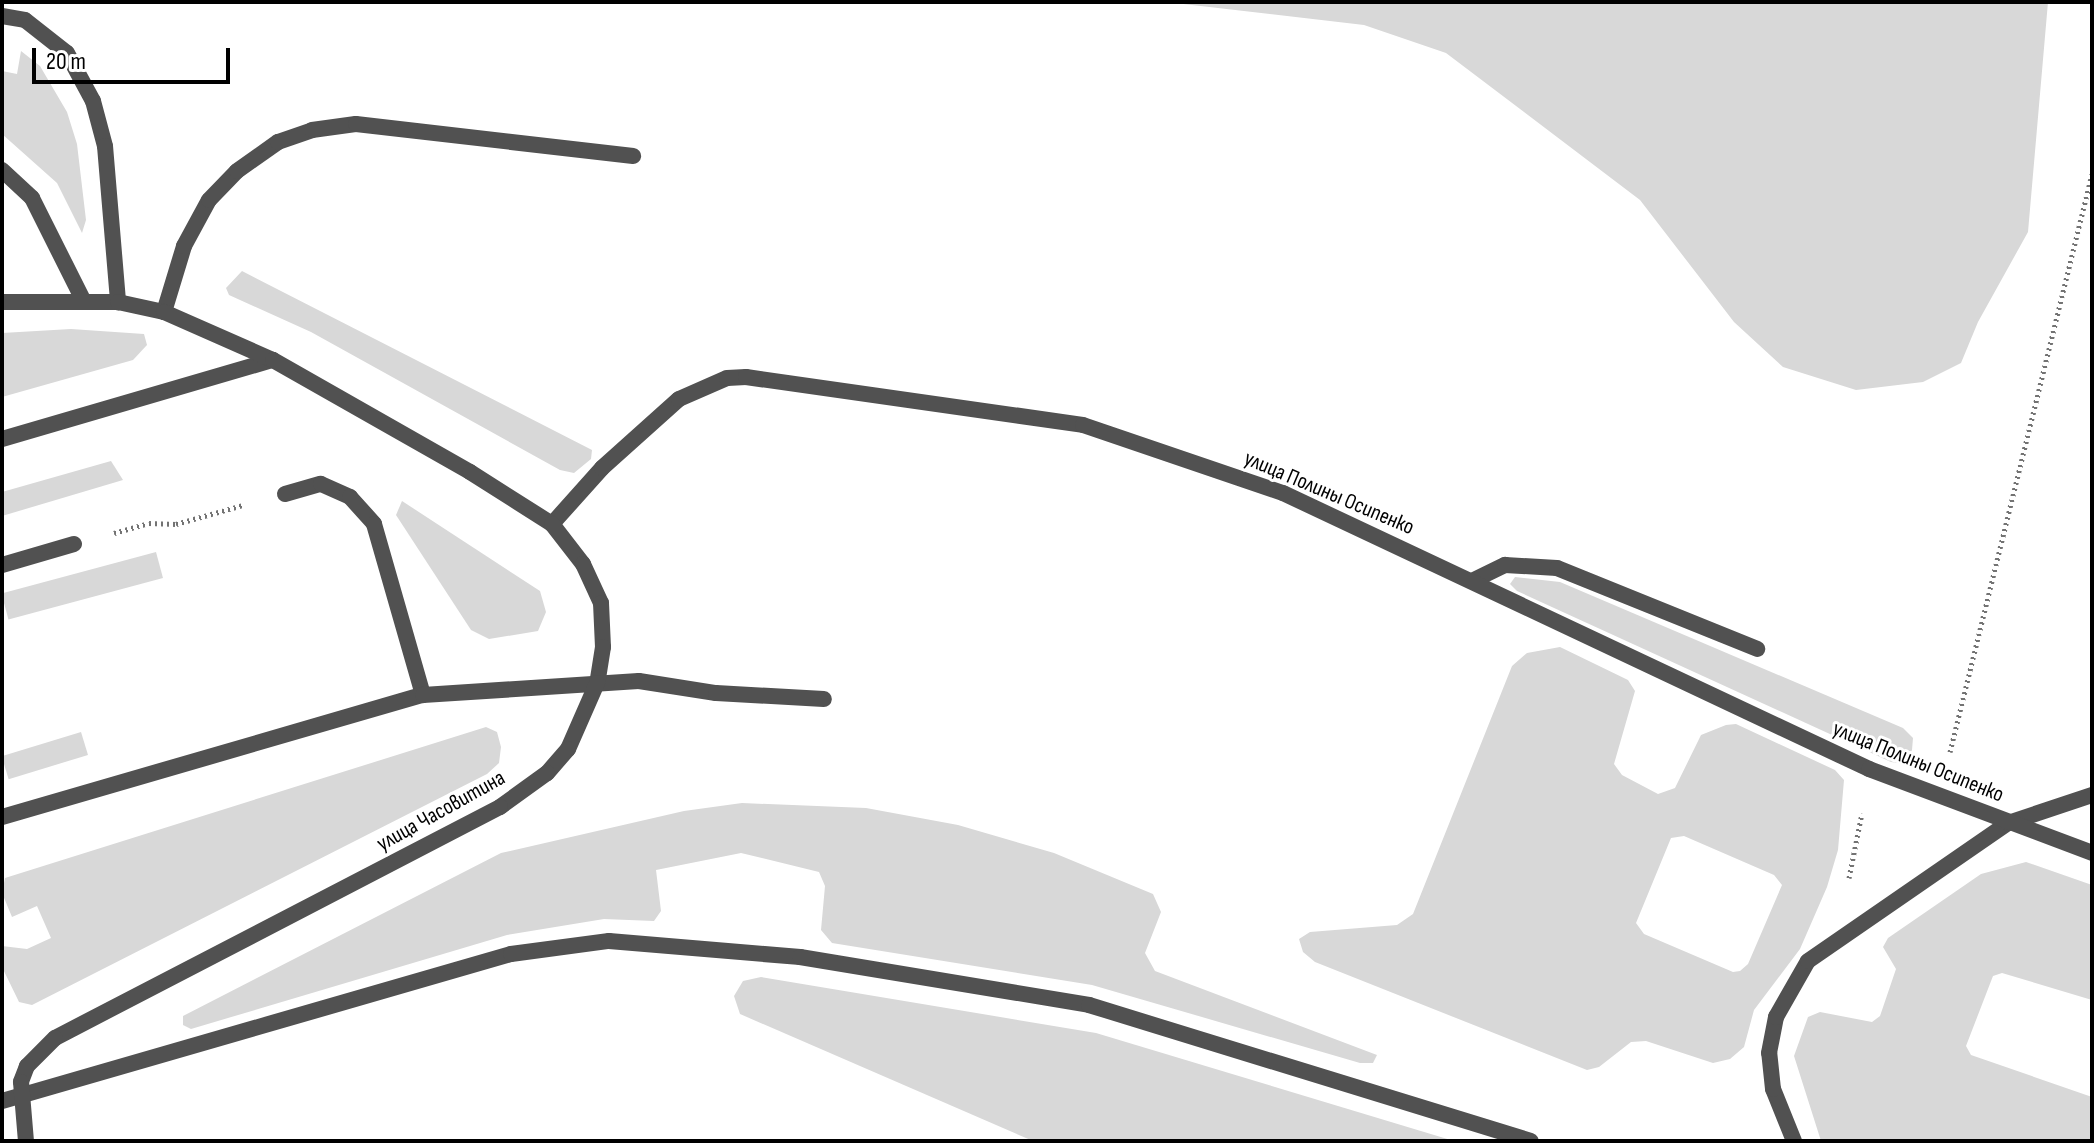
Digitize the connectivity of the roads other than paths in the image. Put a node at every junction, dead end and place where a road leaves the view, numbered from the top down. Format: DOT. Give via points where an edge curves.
graph roads {
  1 [pos="2,16"];
  2 [pos="633,156"];
  3 [pos="2,170"];
  4 [pos="83,300"];
  5 [pos="2,302"];
  6 [pos="118,302"];
  7 [pos="164,312"];
  8 [pos="273,360"];
  9 [pos="2,439"];
  10 [pos="285,494"];
  11 [pos="552,524"];
  12 [pos="74,544"];
  13 [pos="2,565"];
  14 [pos="1472,581"];
  15 [pos="1757,649"];
  16 [pos="597,683"];
  17 [pos="423,695"];
  18 [pos="824,699"];
  19 [pos="2092,795"];
  20 [pos="2,817"];
  21 [pos="2008,823"];
  22 [pos="2092,853"];
  23 [pos="20,1096"];
  24 [pos="2,1101"];
  25 [pos="26,1141"];
  26 [pos="1531,1141"];
  27 [pos="1794,1141"];
  1 -- 6 [label="street" via="25,20 67,53 93,101 105,146"];
  2 -- 7 [label="street" via="356,124 301,134 278,142 237,171 209,200 184,246"];
  3 -- 4 [label="street" via="32,198"];
  4 -- 5 [label="street, улица Часовитина"];
  4 -- 6 [label="street, улица Часовитина"];
  6 -- 7 [label="street, улица Часовитина"];
  7 -- 8 [label="street, улица Часовитина"];
  8 -- 9 [label="street"];
  8 -- 11 [label="street, улица Часовитина"];
  10 -- 17 [label="street" via="321,484 350,497 374,524"];
  11 -- 14 [label="street, улица Полины Осипенко" via="602,468 679,399 703,385 746,377 1083,425 1283,493"];
  11 -- 16 [label="street, улица Часовитина" via="583,564 601,603 603,647"];
  12 -- 13 [label="street"];
  14 -- 15 [label="street" via="1505,565 1557,568"];
  14 -- 21 [label="street, улица Полины Осипенко" via="1869,769"];
  16 -- 17 [label="street"];
  16 -- 18 [label="street" via="639,681 716,693"];
  16 -- 23 [label="street, улица Часовитина" via="568,749 547,773 500,807 55,1038 27,1066"];
  17 -- 20 [label="street"];
  19 -- 21 [label="street"];
  21 -- 22 [label="street, улица Полины Осипенко"];
  21 -- 27 [label="street" via="1808,961 1776,1017 1769,1053 1773,1089"];
  23 -- 24 [label="street"];
  23 -- 25 [label="street, улица Часовитина"];
  23 -- 26 [label="street" via="511,954 609,941 800,957 1089,1005"];
}
